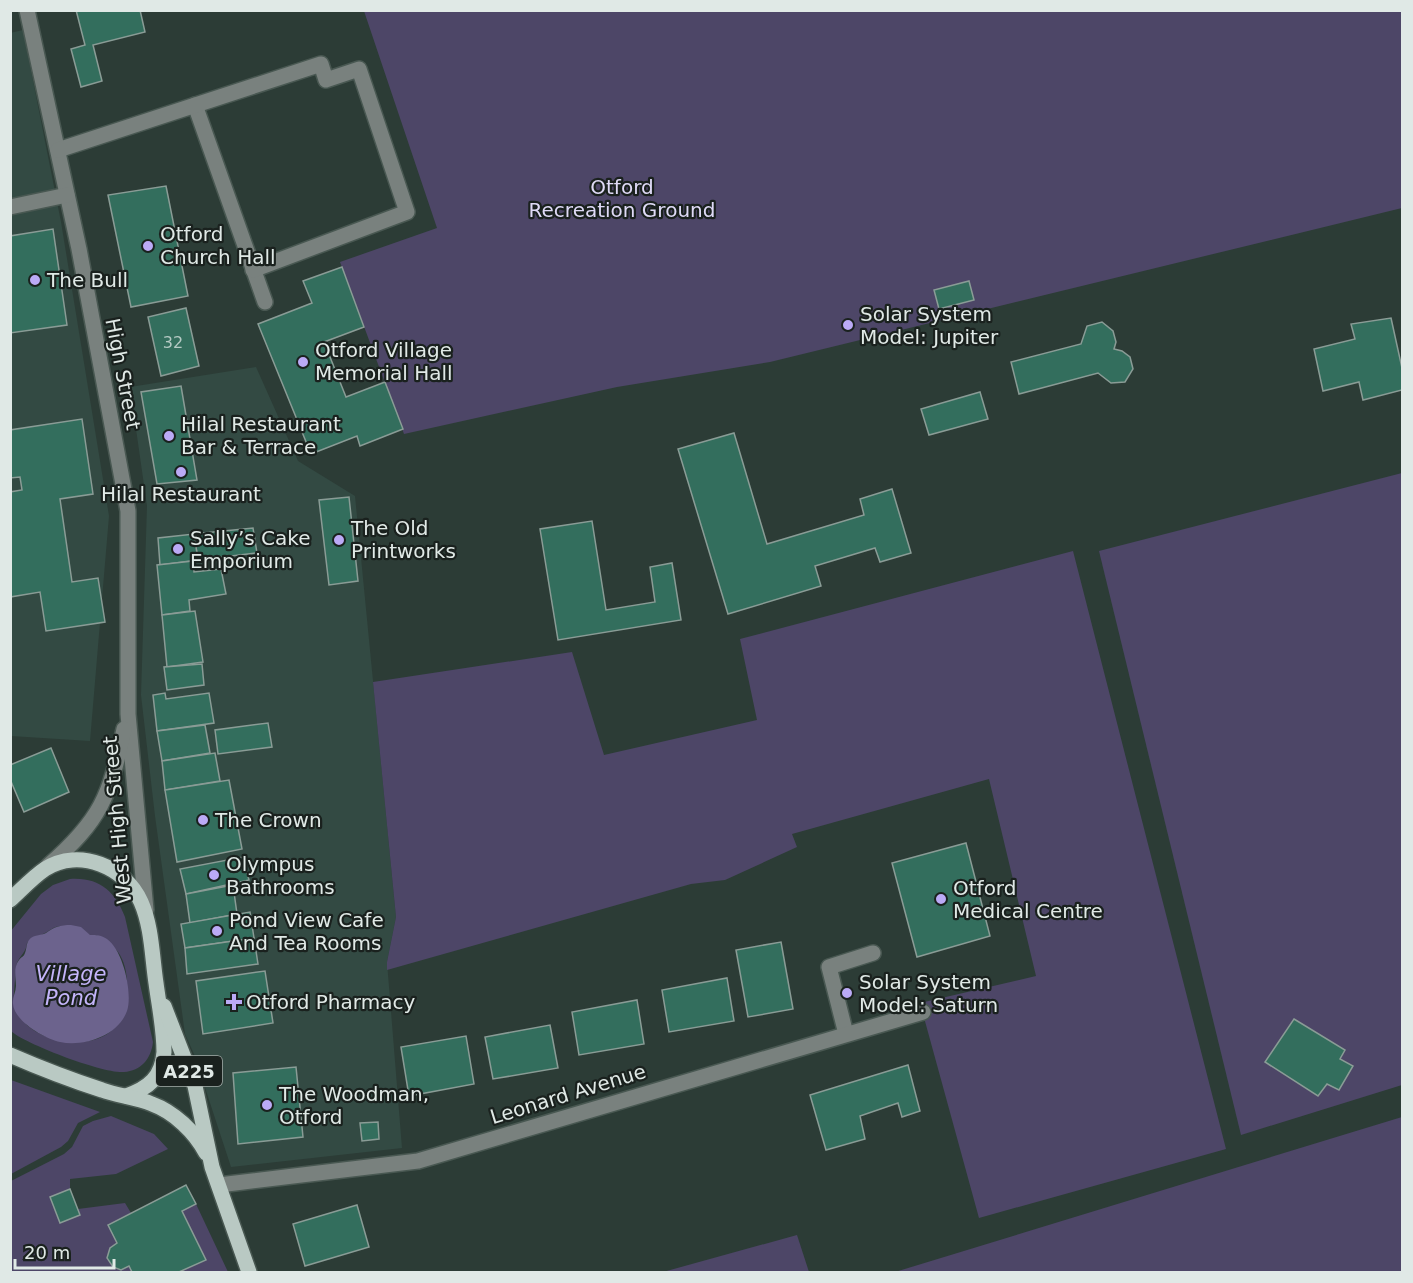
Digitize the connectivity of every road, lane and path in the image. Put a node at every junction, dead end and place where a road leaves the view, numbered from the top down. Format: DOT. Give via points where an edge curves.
graph roads {
  1 [pos="27,10"];
  2 [pos="195,105"];
  3 [pos="58,150"];
  4 [pos="67,195"];
  5 [pos="10,207"];
  6 [pos="253,270"];
  7 [pos="265,302"];
  8 [pos="128,714"];
  9 [pos="44,870"];
  10 [pos="13,897"];
  11 [pos="148,925"];
  12 [pos="873,953"];
  13 [pos="156,983"];
  14 [pos="923,1012"];
  15 [pos="846,1034"];
  16 [pos="10,1055"];
  17 [pos="126,1096"];
  18 [pos="210,1161"];
  19 [pos="219,1185"];
  20 [pos="249,1272"];
  1 -- 3 [label="street, High Street"];
  2 -- 3 [label="street"];
  2 -- 6 [label="street"];
  2 -- 6 [label="street" via="321,64 326,80 359,69 407,212"];
  3 -- 4 [label="street, High Street"];
  4 -- 5 [label="street"];
  4 -- 8 [label="street, High Street" via="128,511"];
  6 -- 7 [label="street"];
  8 -- 9 [label="street, West High Street" via="102,807 83,834"];
  8 -- 11 [label="street, West High Street"];
  9 -- 10 [label="main road, A225"];
  9 -- 11 [label="main road, A225" via="57,863 79,860 111,869 135,890"];
  11 -- 13 [label="main road, A225"];
  12 -- 15 [label="street" via="829,968"];
  13 -- 17 [label="main road, A225" via="163,1060 152,1082"];
  13 -- 18 [label="main road, A225" via="195,1086"];
  14 -- 15 [label="street, Leonard Avenue"];
  15 -- 19 [label="street, Leonard Avenue" via="418,1161"];
  16 -- 17 [label="main road, A225" via="100,1090"];
  17 -- 18 [label="main road, A225" via="170,1114 194,1136"];
  18 -- 19 [label="main road, A225"];
  19 -- 20 [label="main road, A225"];
}
